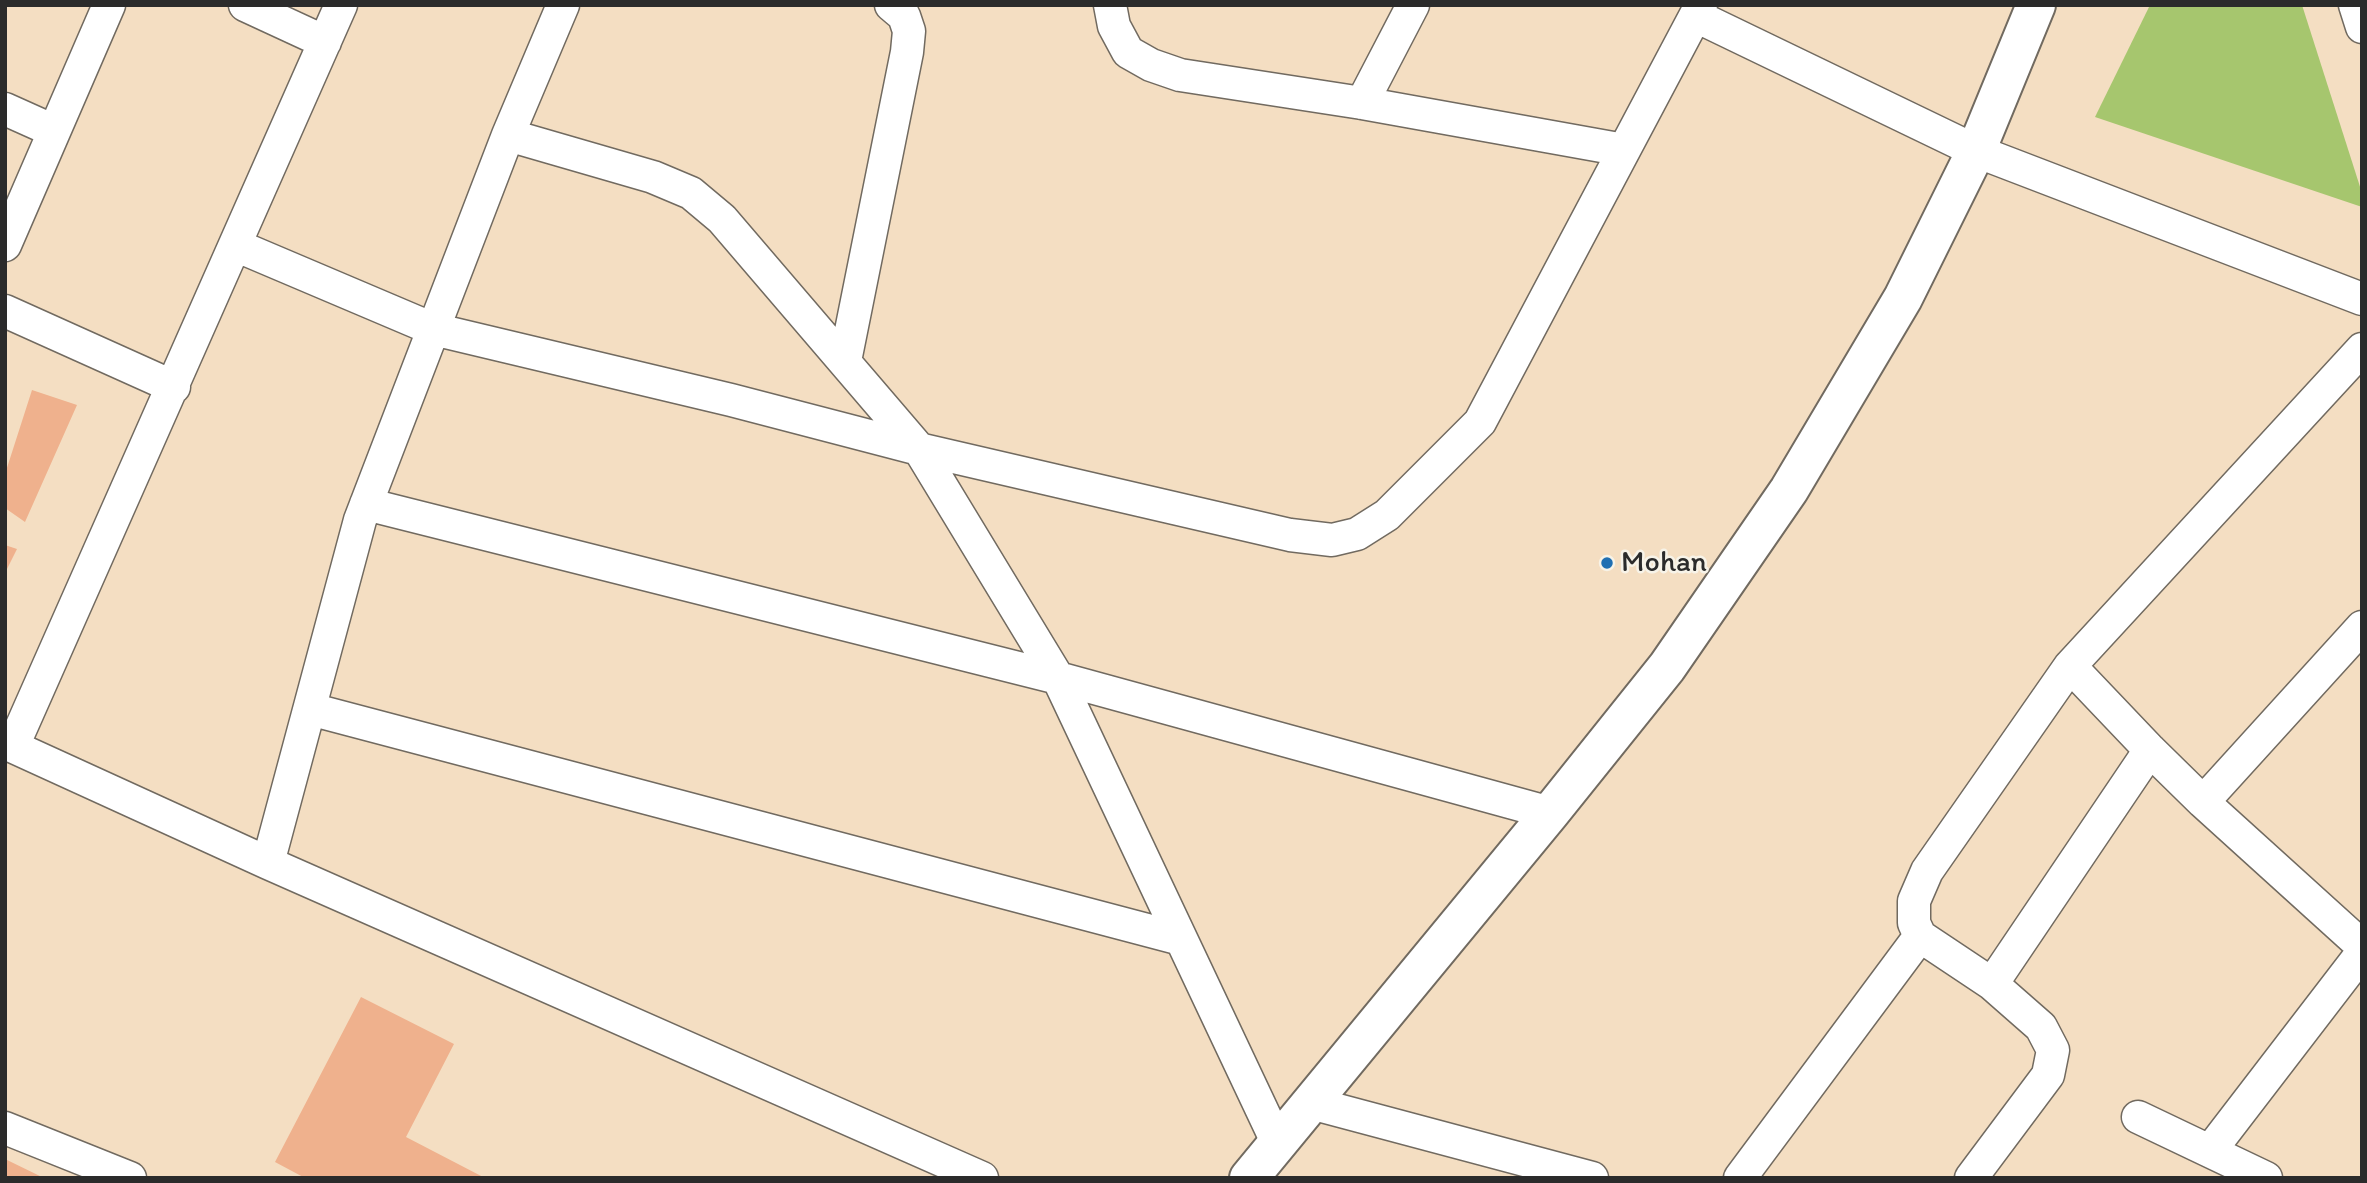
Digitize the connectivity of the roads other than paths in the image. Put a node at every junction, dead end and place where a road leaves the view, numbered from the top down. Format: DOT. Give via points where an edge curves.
graph roads {
  1 [pos="108,5"];
  2 [pos="245,5"];
  3 [pos="341,5"];
  4 [pos="563,5"];
  5 [pos="891,5"];
  6 [pos="1111,5"];
  7 [pos="1413,5"];
  8 [pos="2036,5"];
  9 [pos="2355,5"];
  10 [pos="1698,11"];
  11 [pos="2362,27"];
  12 [pos="325,42"];
  13 [pos="1362,103"];
  14 [pos="5,109"];
  15 [pos="54,131"];
  16 [pos="508,135"];
  17 [pos="1625,150"];
  18 [pos="1976,151"];
  19 [pos="5,245"];
  20 [pos="235,245"];
  21 [pos="2362,299"];
  22 [pos="5,312"];
  23 [pos="433,329"];
  24 [pos="2362,349"];
  25 [pos="845,361"];
  26 [pos="174,387"];
  27 [pos="919,449"];
  28 [pos="366,504"];
  29 [pos="2362,627"];
  30 [pos="2070,666"];
  31 [pos="1058,678"];
  32 [pos="310,709"];
  33 [pos="9,745"];
  34 [pos="2150,750"];
  35 [pos="2203,802"];
  36 [pos="1550,813"];
  37 [pos="268,863"];
  38 [pos="1920,936"];
  39 [pos="1181,939"];
  40 [pos="2362,946"];
  41 [pos="2362,953"];
  42 [pos="1992,984"];
  43 [pos="1311,1104"];
  44 [pos="2138,1117"];
  45 [pos="5,1128"];
  46 [pos="1278,1144"];
  47 [pos="2210,1150"];
  48 [pos="130,1178"];
  49 [pos="982,1178"];
  50 [pos="1250,1178"];
  51 [pos="1592,1178"];
  52 [pos="1740,1178"];
  53 [pos="1970,1178"];
  54 [pos="2266,1178"];
  1 -- 15 [label="street"];
  2 -- 12 [label="street"];
  3 -- 12 [label="street"];
  4 -- 16 [label="street"];
  5 -- 25 [label="street" via="904,16 909,31 907,52"];
  6 -- 13 [label="street" via="1114,26 1128,52 1151,65 1180,75"];
  7 -- 13 [label="street"];
  8 -- 18 [label="street"];
  9 -- 11 [label="street"];
  10 -- 17 [label="street"];
  10 -- 18 [label="street"];
  12 -- 20 [label="street"];
  13 -- 17 [label="street"];
  14 -- 15 [label="street"];
  15 -- 19 [label="street"];
  16 -- 23 [label="street"];
  16 -- 25 [label="street" via="653,177 691,193 722,219"];
  17 -- 27 [label="street" via="1480,422 1387,515 1357,534 1332,540 1290,535"];
  18 -- 21 [label="street"];
  18 -- 36 [label="street" via="1903,298 1789,490 1667,667"];
  20 -- 23 [label="street"];
  20 -- 26 [label="street"];
  22 -- 26 [label="street"];
  23 -- 27 [label="street"];
  23 -- 28 [label="street"];
  24 -- 30 [label="street"];
  25 -- 27 [label="street"];
  26 -- 33 [label="street"];
  27 -- 31 [label="street"];
  28 -- 31 [label="street"];
  28 -- 32 [label="street"];
  29 -- 35 [label="street"];
  30 -- 34 [label="street"];
  30 -- 38 [label="street" via="1927,871 1914,901 1914,923"];
  31 -- 36 [label="street"];
  31 -- 39 [label="street"];
  32 -- 37 [label="street"];
  32 -- 39 [label="street"];
  33 -- 37 [label="street"];
  34 -- 35 [label="street"];
  34 -- 42 [label="street"];
  35 -- 40 [label="street"];
  36 -- 43 [label="street"];
  37 -- 49 [label="street"];
  38 -- 42 [label="street"];
  38 -- 52 [label="street"];
  39 -- 46 [label="street"];
  41 -- 47 [label="street"];
  42 -- 53 [label="street" via="2041,1027 2053,1050 2048,1074"];
  43 -- 46 [label="street"];
  43 -- 51 [label="street"];
  44 -- 47 [label="street"];
  45 -- 48 [label="street"];
  46 -- 50 [label="street"];
  47 -- 54 [label="street"];
}
